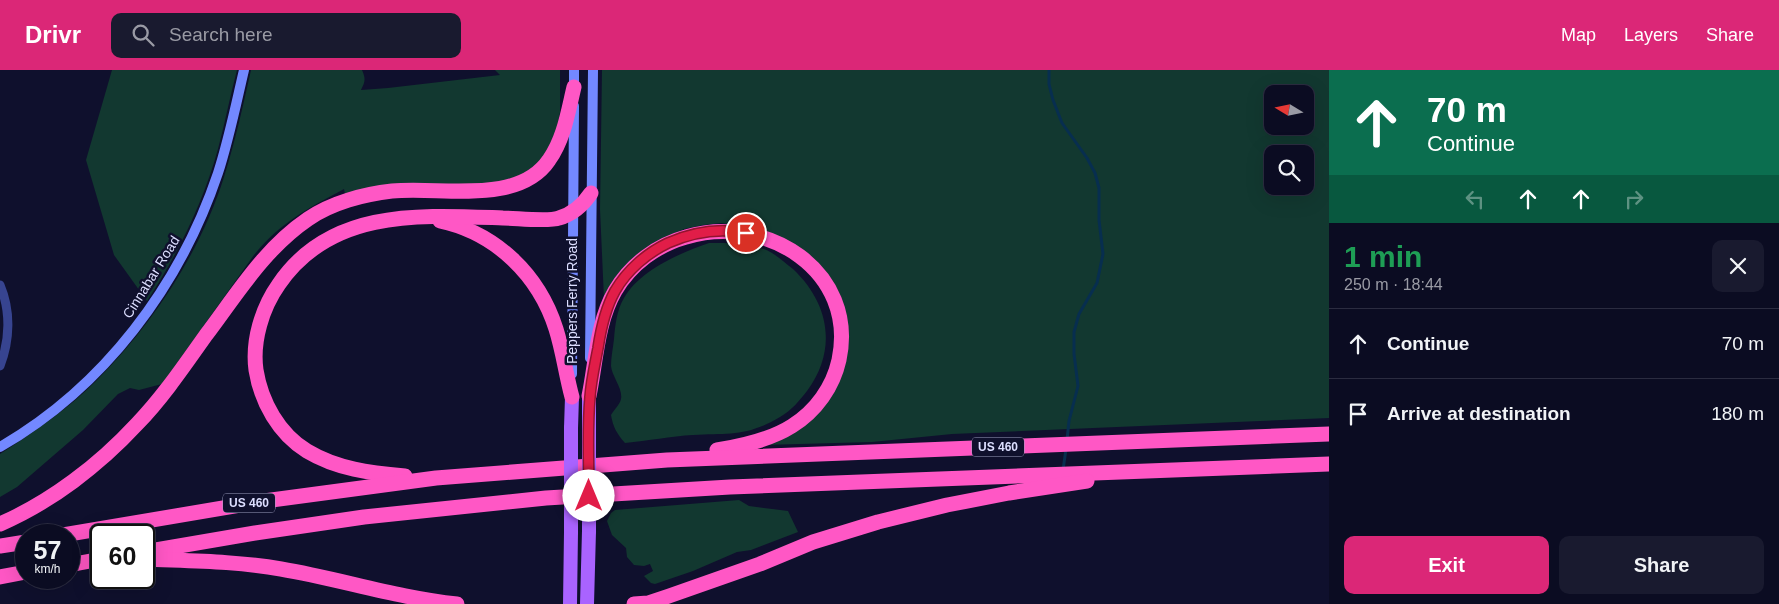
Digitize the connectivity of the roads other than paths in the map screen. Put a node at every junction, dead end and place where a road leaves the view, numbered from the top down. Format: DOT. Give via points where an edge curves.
graph roads {
  1 [pos="244,70"];
  2 [pos="574,70"];
  3 [pos="593,70"];
  4 [pos="574,88"];
  5 [pos="591,193"];
  6 [pos="573,212"];
  7 [pos="409,218"];
  8 [pos="0,285"];
  9 [pos="0,366"];
  10 [pos="590,396"];
  11 [pos="572,397"];
  12 [pos="1329,434"];
  13 [pos="0,446"];
  14 [pos="667,460"];
  15 [pos="1329,464"];
  16 [pos="1132,472"];
  17 [pos="436,478"];
  18 [pos="0,524"];
  19 [pos="80,532"];
  20 [pos="15,544"];
  21 [pos="0,546"];
  22 [pos="155,550"];
  23 [pos="155,560"];
  24 [pos="15,574"];
  25 [pos="0,577"];
  26 [pos="458,604"];
  27 [pos="570,604"];
  28 [pos="588,604"];
  29 [pos="643,604"];
  1 -- 13 [label="street, Cinnabar Road" via="212,191 194,234 160,294 131,333 84,384 30,427"];
  2 -- 4 [label="street, Peppers Ferry Road"];
  3 -- 5 [label="street, Peppers Ferry Road"];
  4 -- 6 [label="street, Peppers Ferry Road"];
  4 -- 18 [label="highway" via="556,149 548,162 522,183 490,190 390,191 328,208 309,218 257,265 136,426 89,469 38,505"];
  5 -- 6 [label="highway"];
  5 -- 10 [label="street, Peppers Ferry Road"];
  6 -- 7 [label="highway" via="557,219"];
  6 -- 11 [label="street, Peppers Ferry Road"];
  7 -- 11 [label="highway" via="450,223 468,230 501,248 528,275 548,308 556,329"];
  7 -- 17 [label="highway" via="352,228 317,246 299,260 274,290 265,310 259,328 256,370 266,404 278,424 306,450 325,461 352,469"];
  8 -- 9 [label="street" via="8,318 7,343"];
  10 -- 14 [label="highway" via="602,322 608,306 627,274 658,248 695,234 736,231 774,241 806,261 830,290 842,326 838,365 822,399 806,416 775,435 733,448"];
  10 -- 28 [label="main road, Peppers Ferry Road, bridge"];
  11 -- 27 [label="main road, Peppers Ferry Road, bridge"];
  12 -- 14 [label="highway, US 460"];
  14 -- 17 [label="highway, US 460"];
  15 -- 16 [label="highway, US 460"];
  16 -- 22 [label="highway, US 460" via="721,487 546,498 364,517"];
  16 -- 29 [label="highway" via="956,503 878,522 813,542 760,564"];
  17 -- 19 [label="highway, US 460" via="264,501"];
  20 -- 21 [label="highway"];
  23 -- 26 [label="highway" via="280,569"];
  24 -- 25 [label="highway"];
}
